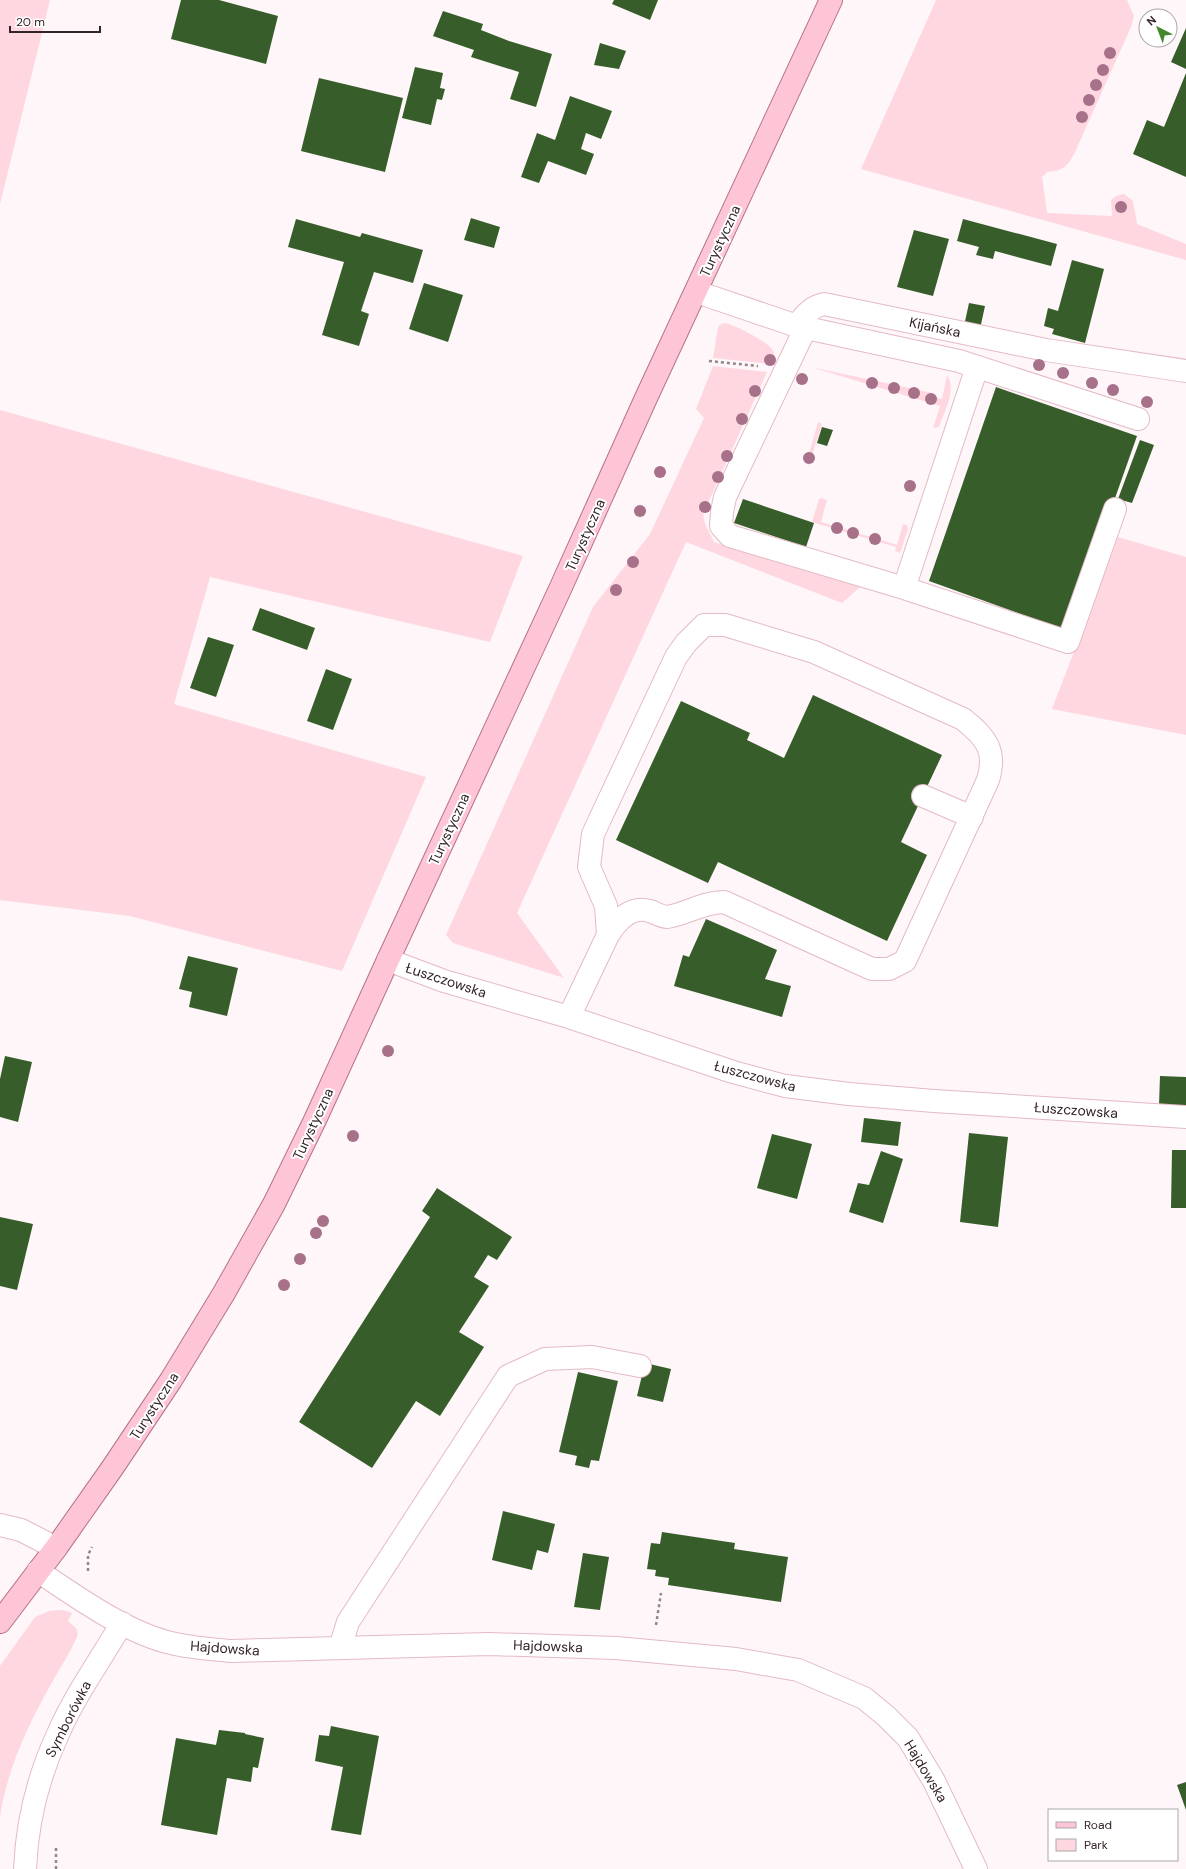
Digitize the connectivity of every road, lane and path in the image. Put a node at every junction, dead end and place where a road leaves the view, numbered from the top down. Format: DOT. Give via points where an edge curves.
graph roads {
  1 [pos="831,0"];
  2 [pos="697,292"];
  3 [pos="801,326"];
  4 [pos="709,361"];
  5 [pos="977,367"];
  6 [pos="785,371"];
  7 [pos="1186,371"];
  8 [pos="1138,419"];
  9 [pos="1115,509"];
  10 [pos="904,588"];
  11 [pos="923,796"];
  12 [pos="972,817"];
  13 [pos="608,935"];
  14 [pos="388,960"];
  15 [pos="568,1017"];
  16 [pos="1186,1117"];
  17 [pos="640,1366"];
  18 [pos="0,1525"];
  19 [pos="94,1543"];
  20 [pos="56,1548"];
  21 [pos="38,1570"];
  22 [pos="89,1576"];
  23 [pos="661,1593"];
  24 [pos="0,1622"];
  25 [pos="122,1623"];
  26 [pos="340,1648"];
  27 [pos="652,1651"];
  28 [pos="56,1842"];
  29 [pos="25,1869"];
  30 [pos="56,1869"];
  31 [pos="976,1869"];
  1 -- 2 [label="main road, Turystyczna"];
  2 -- 3 [label="street"];
  2 -- 14 [label="main road, Turystyczna"];
  3 -- 5 [label="street"];
  3 -- 6 [label="street, Kijańska"];
  3 -- 7 [label="street, Kijańska" via="809,311 824,304 1046,350"];
  4 -- 6 [label="path"];
  5 -- 8 [label="street"];
  5 -- 10 [label="street"];
  6 -- 10 [label="street, Kijańska" via="725,497 721,526 730,536"];
  9 -- 10 [label="street, Kijańska" via="1068,642"];
  11 -- 12 [label="street"];
  12 -- 13 [label="street" via="905,961 889,969 872,969 724,902 713,902 666,917 645,910 632,912 619,919"];
  12 -- 13 [label="street" via="992,767 990,748 978,730 963,719 814,652 725,626 704,625 676,657 592,834 589,867 606,906"];
  13 -- 15 [label="street"];
  14 -- 15 [label="street, Łuszczowska" via="444,981"];
  14 -- 20 [label="main road, Turystyczna" via="298,1155 228,1287 171,1380"];
  15 -- 16 [label="street, Łuszczowska" via="710,1065 785,1086 934,1101"];
  17 -- 26 [label="street" via="592,1357 545,1359 508,1376 348,1622"];
  18 -- 20 [label="street" via="21,1530"];
  19 -- 22 [label="path" via="88,1555"];
  20 -- 21 [label="main road, Turystyczna"];
  21 -- 24 [label="main road, Turystyczna"];
  21 -- 25 [label="street, Hajdowska" via="81,1600"];
  23 -- 27 [label="path"];
  25 -- 26 [label="street, Hajdowska" via="170,1643 231,1651"];
  25 -- 29 [label="street, Symborówka" via="58,1733 45,1765 26,1838"];
  26 -- 27 [label="street, Hajdowska" via="489,1644"];
  27 -- 31 [label="street, Hajdowska" via="736,1659 798,1670 864,1698 908,1738 934,1780"];
  28 -- 30 [label="path"];
}
